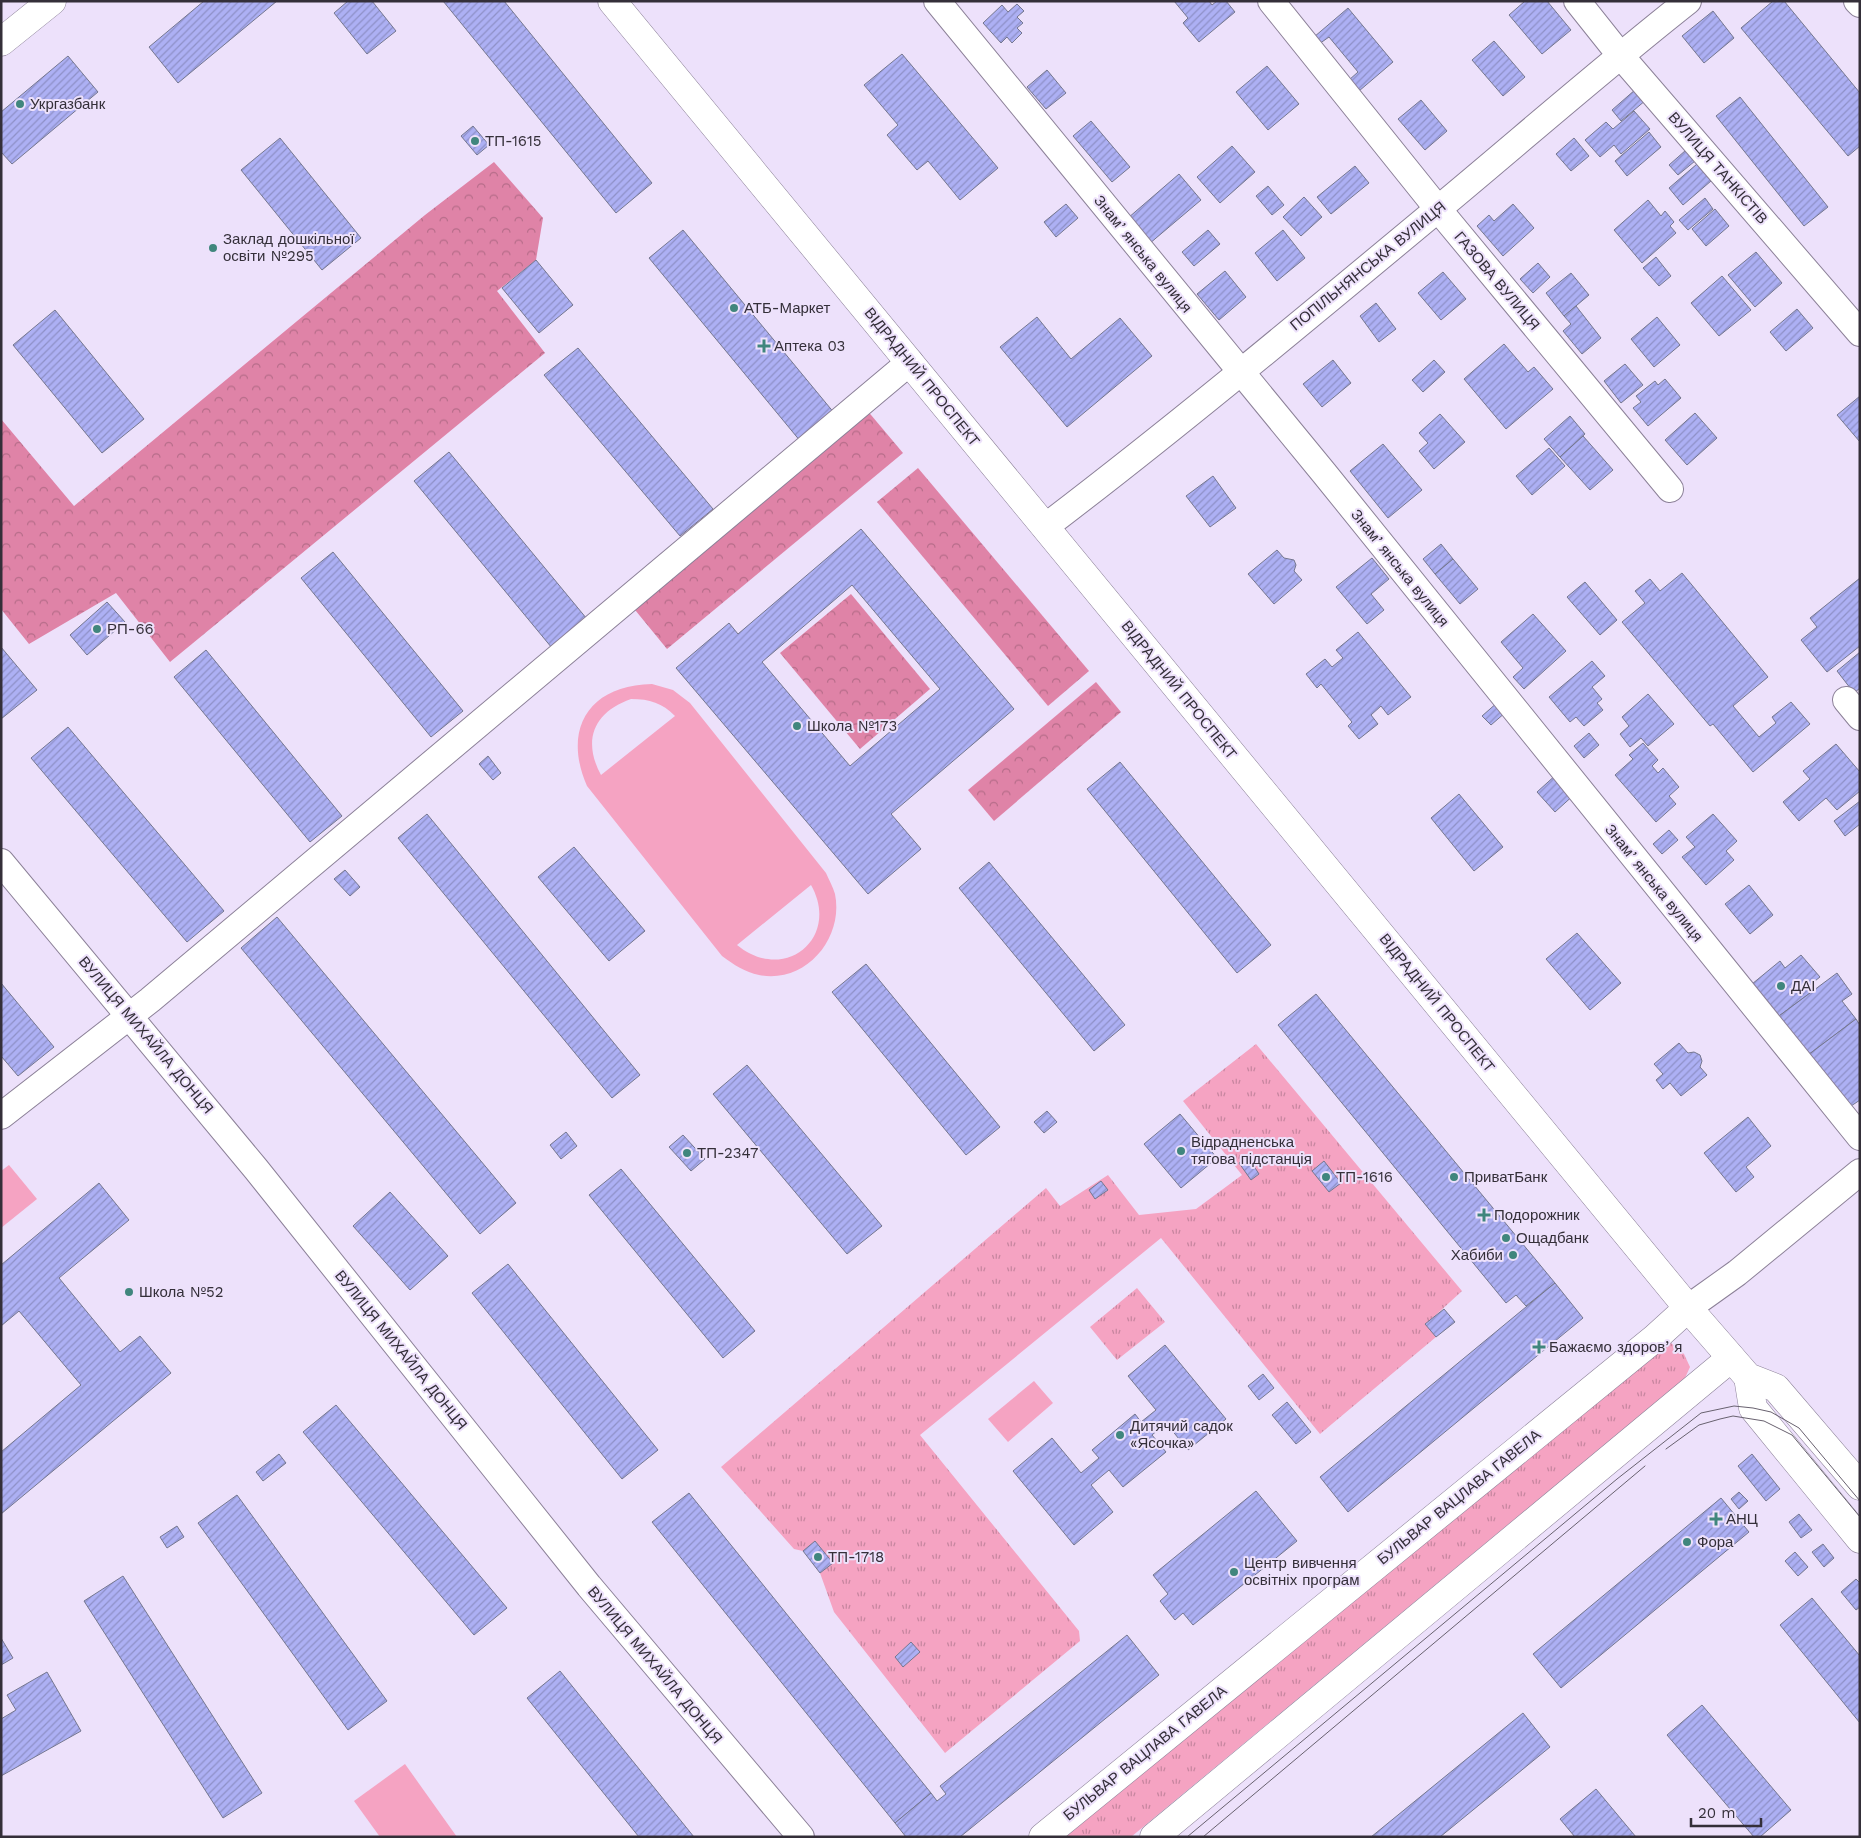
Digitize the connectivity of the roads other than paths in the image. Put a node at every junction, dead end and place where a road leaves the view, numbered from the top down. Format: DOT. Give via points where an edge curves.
graph roads {
  1 [pos="33,1"];
  2 [pos="52,1"];
  3 [pos="612,1"];
  4 [pos="937,1"];
  5 [pos="1271,1"];
  6 [pos="1577,1"];
  7 [pos="1688,1"];
  8 [pos="1857,1"];
  9 [pos="1860,4"];
  10 [pos="1,27"];
  11 [pos="1,42"];
  12 [pos="1620,55"];
  13 [pos="1438,209"];
  14 [pos="1860,333"];
  15 [pos="910,362"];
  16 [pos="1239,372"];
  17 [pos="1670,489"];
  18 [pos="1045,527"];
  19 [pos="1,862"];
  20 [pos="130,1016"];
  21 [pos="1,1116"];
  22 [pos="1860,1137"];
  23 [pos="1860,1172"];
  24 [pos="1688,1308"];
  25 [pos="1740,1367"];
  26 [pos="1860,1486"];
  27 [pos="1860,1539"];
  28 [pos="800,1837"];
  29 [pos="1043,1837"];
  30 [pos="1154,1837"];
  1 -- 10 [label="main road"];
  2 -- 11 [label="main road"];
  3 -- 15 [label="main road, ВІДРАДНИЙ ПРОСПЕКТ"];
  4 -- 16 [label="street, Знамʼянська вулиця"];
  5 -- 13 [label="street, ГАЗОВА ВУЛИЦЯ"];
  6 -- 12 [label="street, ВУЛИЦЯ ТАНКІСТІВ"];
  7 -- 12 [label="street, ПОПІЛЬНЯНСЬКА ВУЛИЦЯ"];
  8 -- 9 [label="street"];
  12 -- 13 [label="street, ПОПІЛЬНЯНСЬКА ВУЛИЦЯ"];
  12 -- 14 [label="street, ВУЛИЦЯ ТАНКІСТІВ"];
  13 -- 16 [label="street, ПОПІЛЬНЯНСЬКА ВУЛИЦЯ"];
  13 -- 17 [label="street, ГАЗОВА ВУЛИЦЯ"];
  15 -- 18 [label="main road, ВІДРАДНИЙ ПРОСПЕКТ"];
  15 -- 20 [label="street"];
  16 -- 18 [label="street, ПОПІЛЬНЯНСЬКА ВУЛИЦЯ"];
  16 -- 22 [label="street, Знамʼянська вулиця"];
  18 -- 24 [label="main road, ВІДРАДНИЙ ПРОСПЕКТ"];
  19 -- 20 [label="street, ВУЛИЦЯ МИХАЙЛА ДОНЦЯ"];
  20 -- 21 [label="street"];
  20 -- 28 [label="street, ВУЛИЦЯ МИХАЙЛА ДОНЦЯ" via="589,1586"];
  23 -- 24 [label="street" via="1737,1273"];
  24 -- 25 [label="main road, ВІДРАДНИЙ ПРОСПЕКТ"];
  24 -- 29 [label="main road, БУЛЬВАР ВАЦЛАВА ГАВЕЛА"];
  25 -- 26 [label="main road, ВІДРАДНИЙ ПРОСПЕКТ" via="1776,1388"];
  25 -- 27 [label="main road" via="1753,1408"];
  25 -- 30 [label="main road"];
}
